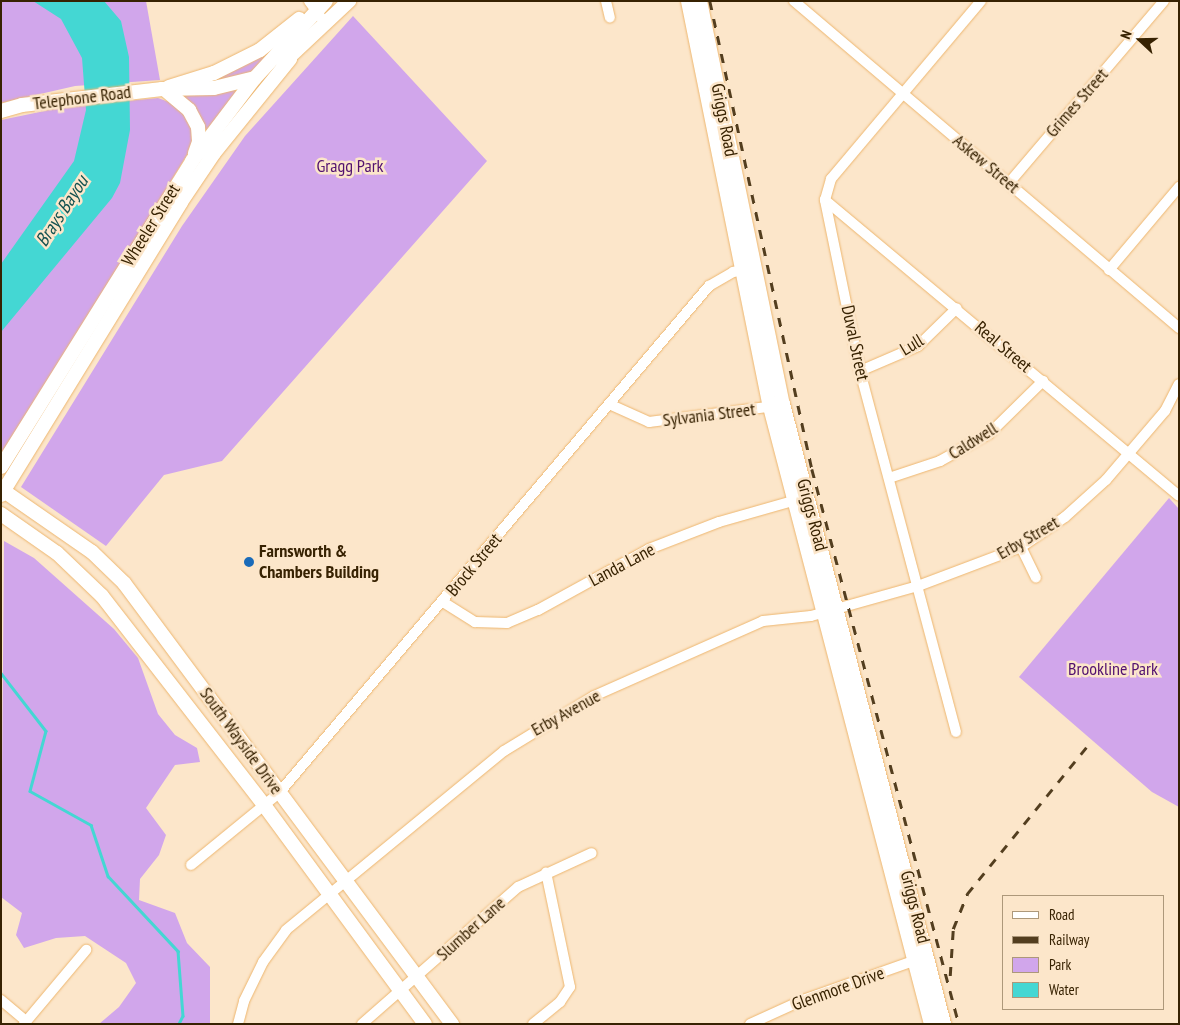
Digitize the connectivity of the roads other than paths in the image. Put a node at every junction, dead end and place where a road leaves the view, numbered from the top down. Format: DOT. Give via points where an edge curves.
graph roads {
  1 [pos="326,1"];
  2 [pos="349,1"];
  3 [pos="606,1"];
  4 [pos="688,1"];
  5 [pos="700,1"];
  6 [pos="981,1"];
  7 [pos="1164,1"];
  8 [pos="795,2"];
  9 [pos="314,5"];
  10 [pos="610,18"];
  11 [pos="326,24"];
  12 [pos="290,59"];
  13 [pos="254,79"];
  14 [pos="162,89"];
  15 [pos="902,95"];
  16 [pos="1,111"];
  17 [pos="192,161"];
  18 [pos="1009,183"];
  19 [pos="1179,187"];
  20 [pos="825,200"];
  21 [pos="747,269"];
  22 [pos="1109,270"];
  23 [pos="957,308"];
  24 [pos="1179,328"];
  25 [pos="860,370"];
  26 [pos="1043,381"];
  27 [pos="1179,384"];
  28 [pos="609,404"];
  29 [pos="777,406"];
  30 [pos="1129,453"];
  31 [pos="1,467"];
  32 [pos="889,478"];
  33 [pos="2,491"];
  34 [pos="1179,496"];
  35 [pos="801,499"];
  36 [pos="1,514"];
  37 [pos="1021,547"];
  38 [pos="92,552"];
  39 [pos="77,570"];
  40 [pos="1036,578"];
  41 [pos="918,586"];
  42 [pos="443,602"];
  43 [pos="830,610"];
  44 [pos="956,732"];
  45 [pos="279,793"];
  46 [pos="264,805"];
  47 [pos="592,853"];
  48 [pos="191,865"];
  49 [pos="546,872"];
  50 [pos="344,881"];
  51 [pos="329,894"];
  52 [pos="86,950"];
  53 [pos="922,958"];
  54 [pos="416,977"];
  55 [pos="399,992"];
  56 [pos="1,1000"];
  57 [pos="25,1023"];
  58 [pos="238,1024"];
  59 [pos="362,1024"];
  60 [pos="424,1024"];
  61 [pos="452,1024"];
  62 [pos="533,1024"];
  63 [pos="750,1024"];
  64 [pos="930,1024"];
  65 [pos="944,1024"];
  1 -- 9 [label="main road, Wheeler Street"];
  2 -- 11 [label="main road, Telephone Road"];
  3 -- 10 [label="street"];
  4 -- 21 [label="main road, Griggs Road"];
  5 -- 21 [label="main road, Griggs Road"];
  6 -- 15 [label="street"];
  7 -- 18 [label="street, Grimes Street"];
  8 -- 15 [label="street, Askew Street"];
  9 -- 11 [label="street"];
  9 -- 13 [label="main road, Wheeler Street"];
  9 -- 14 [label="main road, Telephone Road" via="260,50 214,73"];
  11 -- 12 [label="main road, Telephone Road"];
  12 -- 13 [label="main road, Telephone Road"];
  12 -- 33 [label="main road, Wheeler Street" via="214,153 181,202"];
  13 -- 14 [label="main road, Telephone Road" via="214,88"];
  13 -- 17 [label="main road, Wheeler Street"];
  14 -- 16 [label="main road, Telephone Road" via="22,105"];
  14 -- 17 [label="main road" via="189,110 198,127 199,142"];
  15 -- 18 [label="street, Askew Street"];
  15 -- 20 [label="street" via="831,179"];
  17 -- 31 [label="main road, Wheeler Street"];
  18 -- 22 [label="street, Askew Street"];
  19 -- 22 [label="street"];
  20 -- 23 [label="street, Real Street"];
  20 -- 25 [label="street, Duval Street"];
  21 -- 28 [label="street, Brock Street" via="709,286"];
  21 -- 29 [label="main road, Griggs Road"];
  22 -- 24 [label="street, Askew Street"];
  23 -- 25 [label="street, Lull" via="918,346"];
  23 -- 26 [label="street, Real Street"];
  25 -- 32 [label="street, Duval Street"];
  26 -- 30 [label="street, Real Street"];
  26 -- 32 [label="street, Caldwell" via="989,434 940,461"];
  27 -- 30 [label="street, Erby Street" via="1165,411"];
  28 -- 29 [label="street, Sylvania Street" via="649,422"];
  28 -- 42 [label="street, Brock Street"];
  29 -- 35 [label="main road, Griggs Road"];
  30 -- 34 [label="street, Real Street"];
  30 -- 37 [label="street, Erby Street" via="1087,499"];
  32 -- 41 [label="street, Duval Street"];
  33 -- 38 [label="main road, South Wayside Drive"];
  35 -- 42 [label="street, Landa Lane" via="719,522 649,549 538,610 507,623 475,622"];
  35 -- 43 [label="main road, Griggs Road"];
  36 -- 39 [label="main road, South Wayside Drive"];
  37 -- 40 [label="street"];
  37 -- 41 [label="street, Erby Street"];
  38 -- 39 [label="main road"];
  38 -- 45 [label="main road, South Wayside Drive" via="124,583"];
  39 -- 46 [label="main road, South Wayside Drive" via="131,632"];
  41 -- 43 [label="street, Erby Street"];
  41 -- 44 [label="street, Duval Street"];
  42 -- 45 [label="street, Brock Street"];
  43 -- 50 [label="street, Erby Avenue" via="763,621 594,696 504,751"];
  43 -- 53 [label="main road, Griggs Road"];
  45 -- 46 [label="street, Brock Street"];
  45 -- 50 [label="main road, South Wayside Drive"];
  46 -- 48 [label="street, Brock Street"];
  46 -- 51 [label="main road, South Wayside Drive"];
  47 -- 49 [label="street, Slumber Lane"];
  49 -- 54 [label="street, Slumber Lane" via="518,887"];
  49 -- 62 [label="street" via="570,987 560,1002"];
  50 -- 51 [label="street, Erby Avenue"];
  50 -- 54 [label="main road, South Wayside Drive"];
  51 -- 55 [label="main road, South Wayside Drive"];
  51 -- 58 [label="street, Erby Avenue" via="286,930 263,962 244,1001"];
  52 -- 57 [label="street"];
  53 -- 63 [label="street, Glenmore Drive" via="803,1000"];
  53 -- 64 [label="main road, Griggs Road"];
  53 -- 65 [label="main road, Griggs Road"];
  54 -- 55 [label="street, Slumber Lane"];
  54 -- 61 [label="main road, South Wayside Drive"];
  55 -- 59 [label="street, Slumber Lane"];
  55 -- 60 [label="main road, South Wayside Drive"];
  56 -- 57 [label="street"];
}
